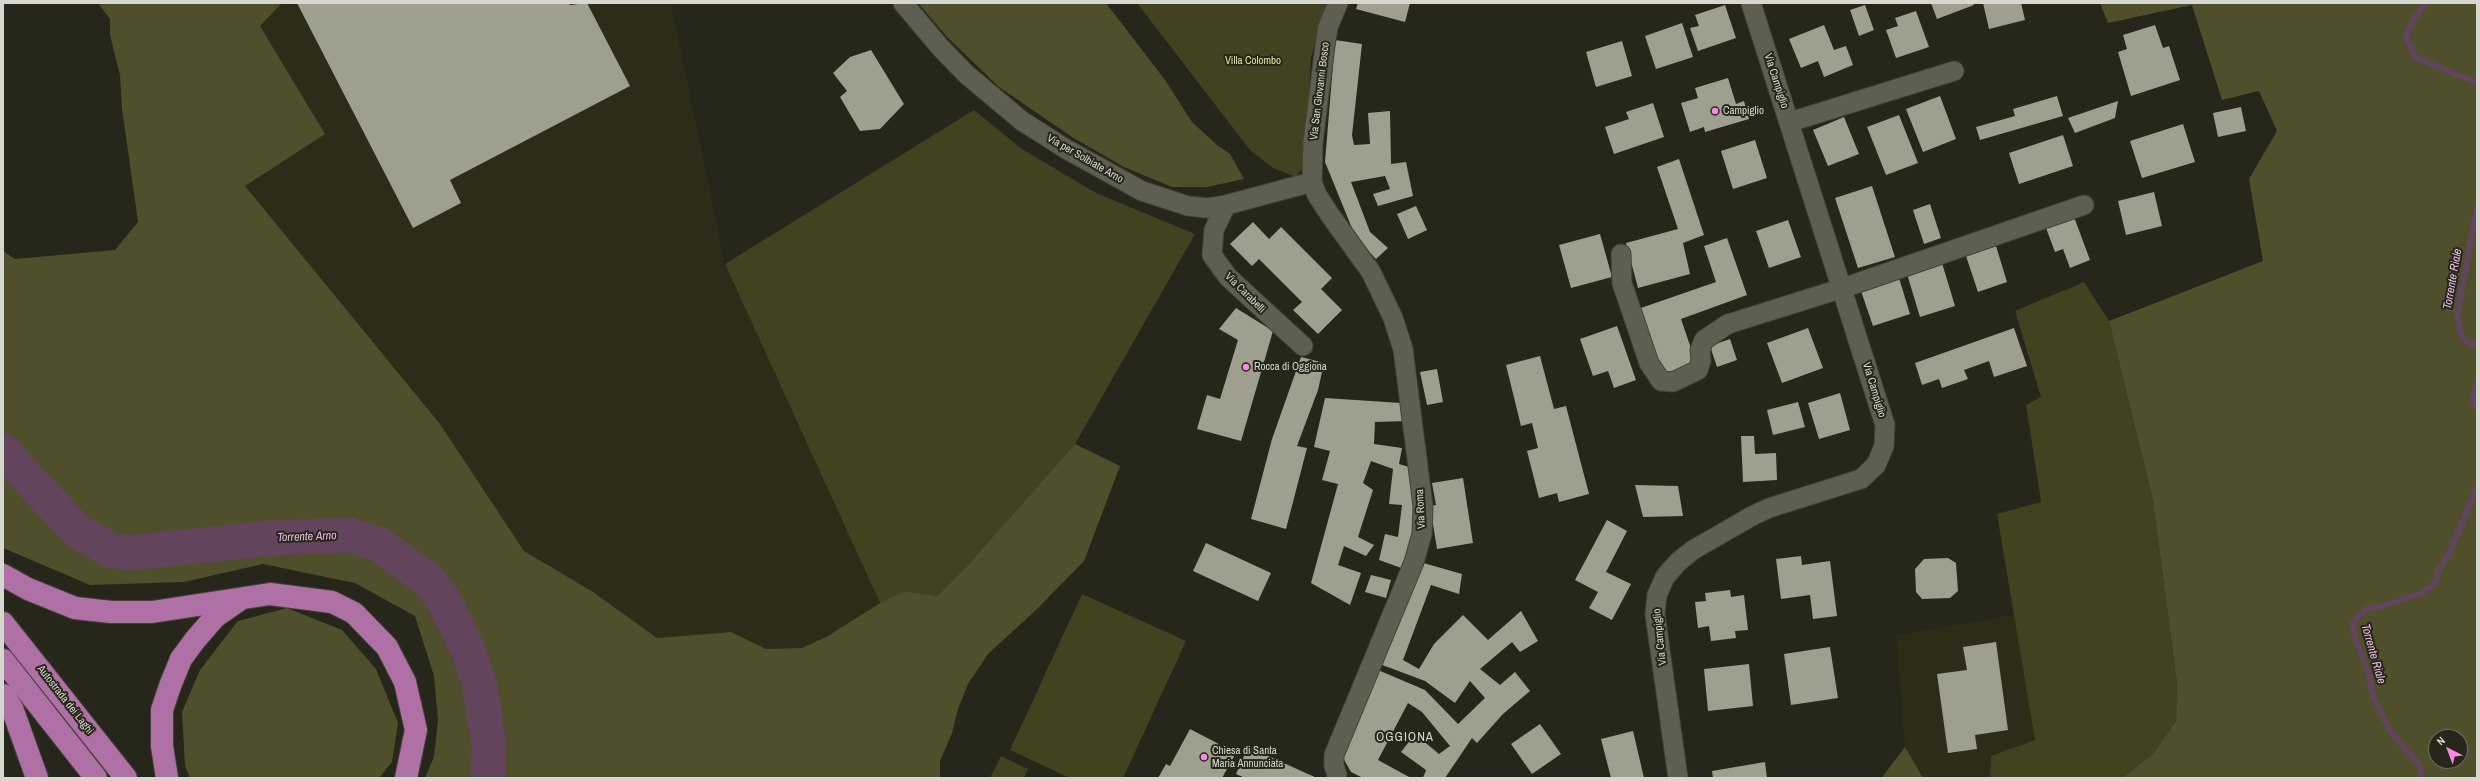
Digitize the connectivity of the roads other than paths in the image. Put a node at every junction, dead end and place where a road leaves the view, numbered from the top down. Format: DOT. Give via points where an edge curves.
graph roads {
  1 [pos="903,3"];
  2 [pos="1338,3"];
  3 [pos="1751,3"];
  4 [pos="1954,71"];
  5 [pos="1790,122"];
  6 [pos="1312,182"];
  7 [pos="1226,205"];
  8 [pos="2084,205"];
  9 [pos="1621,254"];
  10 [pos="1843,288"];
  11 [pos="1303,346"];
  12 [pos="3,575"];
  13 [pos="243,598"];
  14 [pos="3,623"];
  15 [pos="3,660"];
  16 [pos="3,695"];
  17 [pos="1338,777"];
  18 [pos="37,778"];
  19 [pos="96,778"];
  20 [pos="126,778"];
  21 [pos="167,778"];
  22 [pos="406,778"];
  23 [pos="1678,778"];
  1 -- 7 [label="street, Via per Solbiate Arno" via="966,74 1022,120 1066,149 1117,178 1166,199 1188,206 1208,208"];
  2 -- 6 [label="street, Via San Giovanni Bosco" via="1328,27 1325,46 1313,142"];
  3 -- 5 [label="street, Via Campiglio"];
  4 -- 5 [label="street"];
  5 -- 10 [label="street, Via Campiglio"];
  6 -- 7 [label="street, Via per Solbiate Arno"];
  6 -- 17 [label="street, Via Roma" via="1317,195 1371,272 1393,318 1403,349 1423,506 1422,534 1414,562 1334,755"];
  7 -- 11 [label="street, Via Carabelli" via="1214,230 1212,255 1228,277"];
  8 -- 10 [label="street"];
  9 -- 10 [label="street" via="1622,283 1649,363 1661,381 1667,382 1682,379 1698,370 1704,340 1728,324"];
  10 -- 23 [label="street, Via Campiglio" via="1885,425 1884,446 1876,465 1861,479 1769,508 1752,516 1693,550 1665,577 1657,595 1655,614"];
  12 -- 13 [label="highway" via="28,589 76,608 111,612 152,612"];
  13 -- 21 [label="highway" via="215,617 181,659 162,710 162,746"];
  13 -- 22 [label="highway" via="270,594 332,602 354,614 387,647 405,682 416,730"];
  14 -- 20 [label="highway, Autostrada dei Laghi"];
  15 -- 19 [label="highway"];
  16 -- 18 [label="highway" via="12,708"];
}
